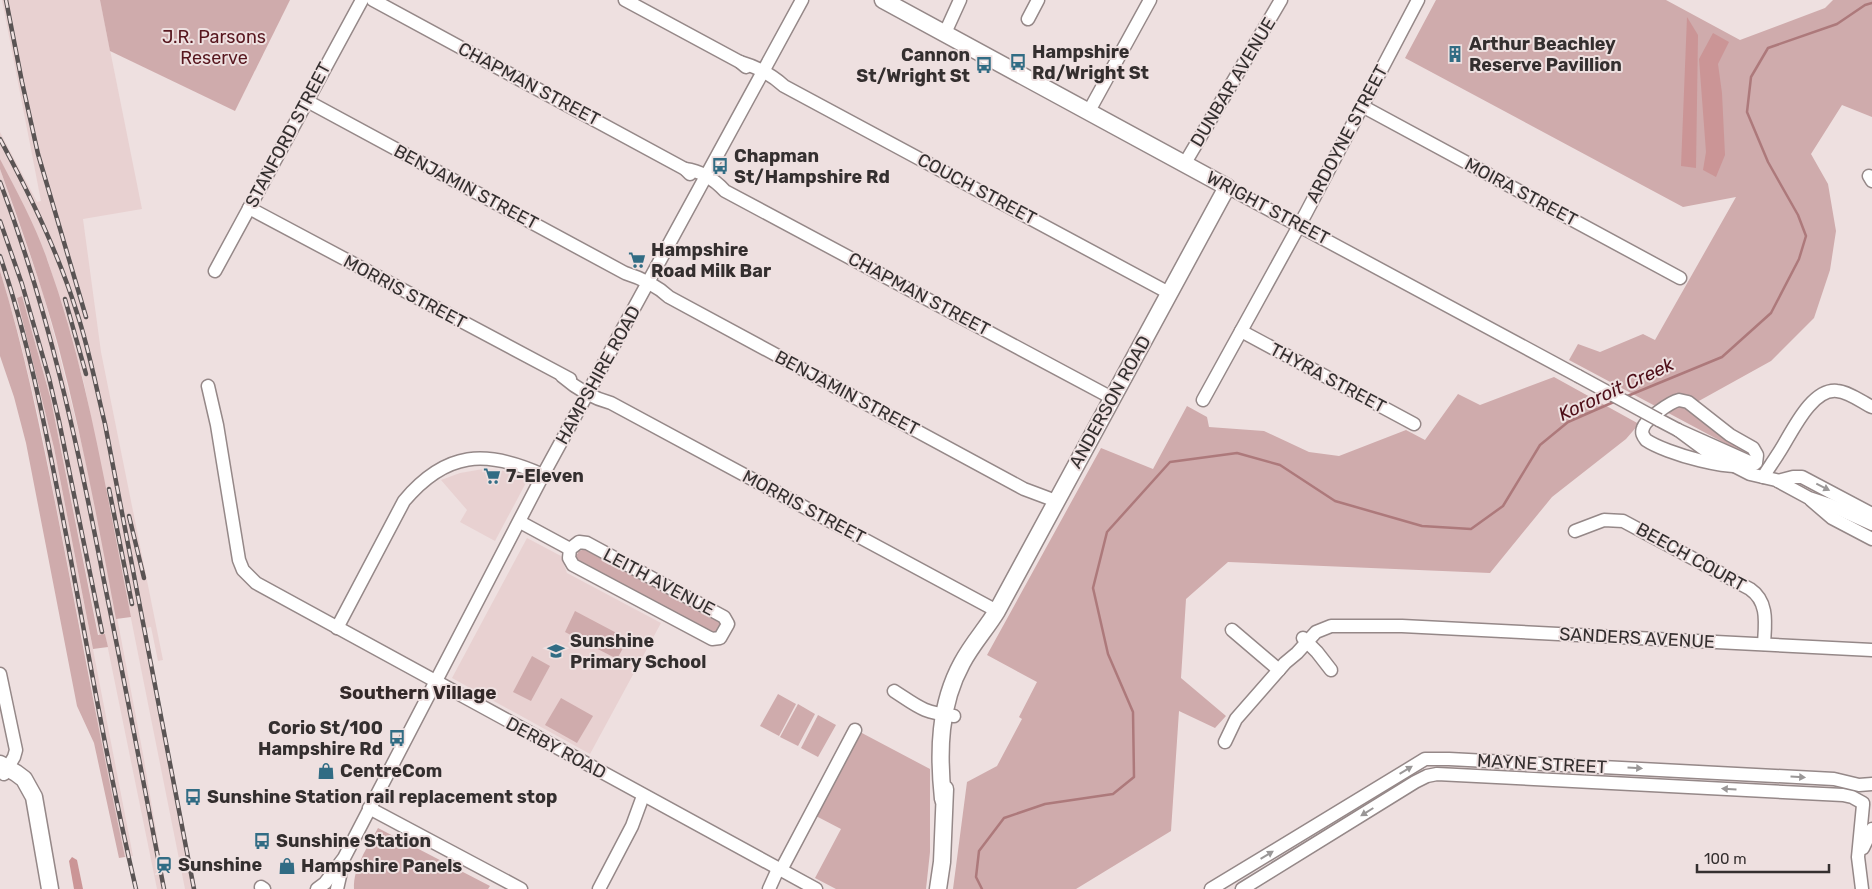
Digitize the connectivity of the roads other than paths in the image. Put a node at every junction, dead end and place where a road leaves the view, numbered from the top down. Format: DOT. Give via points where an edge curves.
graph roads {
  1 [pos="362,0"];
  2 [pos="373,0"];
  3 [pos="625,0"];
  4 [pos="802,0"];
  5 [pos="883,0"];
  6 [pos="952,0"];
  7 [pos="960,0"];
  8 [pos="1038,0"];
  9 [pos="1150,0"];
  10 [pos="1281,0"];
  11 [pos="1418,0"];
  12 [pos="1028,19"];
  13 [pos="941,31"];
  14 [pos="762,74"];
  15 [pos="307,101"];
  16 [pos="1362,106"];
  17 [pos="1089,111"];
  18 [pos="1185,164"];
  19 [pos="705,180"];
  20 [pos="1227,186"];
  21 [pos="249,208"];
  22 [pos="1299,225"];
  23 [pos="215,271"];
  24 [pos="1680,278"];
  25 [pos="647,285"];
  26 [pos="1169,293"];
  27 [pos="1241,331"];
  28 [pos="208,386"];
  29 [pos="589,391"];
  30 [pos="1112,398"];
  31 [pos="1203,400"];
  32 [pos="1872,407"];
  33 [pos="1414,424"];
  34 [pos="1678,430"];
  35 [pos="1754,465"];
  36 [pos="1734,466"];
  37 [pos="543,475"];
  38 [pos="1771,477"];
  39 [pos="1809,498"];
  40 [pos="1054,505"];
  41 [pos="1872,514"];
  42 [pos="520,522"];
  43 [pos="1872,524"];
  44 [pos="1576,530"];
  45 [pos="1872,538"];
  46 [pos="570,548"];
  47 [pos="995,614"];
  48 [pos="337,628"];
  49 [pos="1232,630"];
  50 [pos="1305,640"];
  51 [pos="1764,644"];
  52 [pos="1872,650"];
  53 [pos="1282,666"];
  54 [pos="1331,670"];
  55 [pos="0,674"];
  56 [pos="436,683"];
  57 [pos="894,691"];
  58 [pos="949,716"];
  59 [pos="855,730"];
  60 [pos="1225,742"];
  61 [pos="3,769"];
  62 [pos="1872,785"];
  63 [pos="646,797"];
  64 [pos="1863,804"];
  65 [pos="369,808"];
  66 [pos="1872,815"];
  67 [pos="1872,829"];
  68 [pos="39,857"];
  69 [pos="1858,857"];
  70 [pos="344,858"];
  71 [pos="781,870"];
  72 [pos="1242,870"];
  73 [pos="1246,887"];
  74 [pos="42,889"];
  75 [pos="50,889"];
  76 [pos="317,889"];
  77 [pos="337,889"];
  78 [pos="521,889"];
  79 [pos="599,889"];
  80 [pos="770,889"];
  81 [pos="774,889"];
  82 [pos="816,889"];
  83 [pos="938,889"];
  84 [pos="1211,889"];
  85 [pos="1862,889"];
  1 -- 15 [label="street, STANFORD STREET"];
  2 -- 19 [label="street, CHAPMAN STREET" via="685,169 692,177"];
  3 -- 14 [label="street, COUCH STREET" via="753,66"];
  4 -- 14 [label="street, HAMPSHIRE ROAD"];
  5 -- 13 [label="main road, WRIGHT STREET"];
  6 -- 13 [label="street"];
  7 -- 13 [label="street"];
  8 -- 12 [label="street"];
  9 -- 17 [label="street"];
  10 -- 18 [label="street, DUNBAR AVENUE"];
  11 -- 16 [label="street, ARDOYNE STREET"];
  13 -- 17 [label="main road, WRIGHT STREET"];
  14 -- 19 [label="street, HAMPSHIRE ROAD"];
  14 -- 26 [label="street, COUCH STREET" via="775,77 784,86"];
  15 -- 21 [label="street, STANFORD STREET"];
  15 -- 25 [label="street, BENJAMIN STREET" via="625,273 635,282"];
  16 -- 22 [label="street, ARDOYNE STREET"];
  16 -- 24 [label="street, MOIRA STREET"];
  17 -- 18 [label="main road, WRIGHT STREET"];
  18 -- 20 [label="main road, WRIGHT STREET"];
  19 -- 25 [label="street, HAMPSHIRE ROAD"];
  19 -- 30 [label="street, CHAPMAN STREET" via="717,182 725,190"];
  20 -- 22 [label="street, WRIGHT STREET"];
  20 -- 26 [label="main road, ANDERSON ROAD"];
  21 -- 23 [label="street, STANFORD STREET"];
  21 -- 29 [label="street, MORRIS STREET"];
  22 -- 27 [label="street, ARDOYNE STREET"];
  22 -- 34 [label="street, WRIGHT STREET, bridge"];
  25 -- 29 [label="street, HAMPSHIRE ROAD"];
  25 -- 40 [label="street, BENJAMIN STREET" via="660,288 669,297"];
  26 -- 30 [label="main road, ANDERSON ROAD"];
  27 -- 31 [label="street, ARDOYNE STREET"];
  27 -- 33 [label="street, THYRA STREET"];
  28 -- 48 [label="street, DERBY ROAD" via="239,560 248,577"];
  29 -- 37 [label="street, HAMPSHIRE ROAD"];
  29 -- 47 [label="street, MORRIS STREET" via="601,394 611,403"];
  30 -- 40 [label="main road, ANDERSON ROAD"];
  32 -- 38 [label="street" via="1841,391 1819,397 1800,416 1778,454"];
  34 -- 35 [label="street, WRIGHT STREET"];
  34 -- 36 [label="street, WRIGHT STREET" via="1709,453"];
  35 -- 36 [label="street"];
  35 -- 36 [label="street, WRIGHT STREET" via="1757,456 1753,448 1684,400 1673,402 1644,425 1643,435 1649,442 1712,464"];
  35 -- 38 [label="street, WRIGHT STREET"];
  36 -- 38 [label="street, WRIGHT STREET" via="1750,474"];
  37 -- 42 [label="street, HAMPSHIRE ROAD"];
  37 -- 48 [label="street" via="502,460 473,459 446,466 426,478 404,501"];
  38 -- 39 [label="street, WRIGHT STREET"];
  38 -- 41 [label="street, WRIGHT STREET, one-way" via="1804,477"];
  39 -- 43 [label="street, WRIGHT STREET"];
  39 -- 45 [label="street, WRIGHT STREET" via="1832,518"];
  40 -- 47 [label="main road, ANDERSON ROAD"];
  42 -- 46 [label="street"];
  42 -- 56 [label="street, HAMPSHIRE ROAD"];
  44 -- 51 [label="street, BEECH COURT" via="1604,520 1623,521 1750,589 1759,596 1765,609"];
  46 -- 46 [label="street, LEITH AVENUE" via="578,542 587,543 724,617 728,624 720,638 712,638 573,565 569,558"];
  47 -- 58 [label="main road, ANDERSON ROAD" via="962,663 951,688"];
  48 -- 56 [label="street, DERBY ROAD"];
  49 -- 53 [label="street"];
  50 -- 51 [label="street, SANDERS AVENUE" via="1312,628 1328,621"];
  50 -- 53 [label="street, SANDERS AVENUE" via="1292,650"];
  50 -- 54 [label="street"];
  51 -- 52 [label="street, SANDERS AVENUE"];
  53 -- 60 [label="street, SANDERS AVENUE" via="1236,719"];
  55 -- 61 [label="street" via="16,750"];
  56 -- 63 [label="street, DERBY ROAD"];
  56 -- 65 [label="street, HAMPSHIRE ROAD"];
  57 -- 58 [label="street" via="918,708"];
  58 -- 83 [label="main road, ANDERSON ROAD"];
  59 -- 71 [label="street"];
  61 -- 68 [label="main road" via="24,779 34,797"];
  62 -- 64 [label="street" via="1865,792"];
  72 -- 62 [label="street, MAYNE STREET, one-way" via="1425,759 1834,779 1854,785"];
  63 -- 71 [label="street, DERBY ROAD"];
  63 -- 79 [label="street" via="641,815"];
  64 -- 66 [label="street"];
  64 -- 69 [label="street"];
  64 -- 73 [label="street, MAYNE STREET, one-way" via="1843,795 1437,774 1415,782"];
  65 -- 70 [label="street, HAMPSHIRE ROAD"];
  65 -- 78 [label="street"];
  67 -- 69 [label="street"];
  68 -- 74 [label="main road"];
  68 -- 75 [label="main road"];
  69 -- 85 [label="street"];
  70 -- 76 [label="street, HAMPSHIRE ROAD"];
  70 -- 77 [label="street, HAMPSHIRE ROAD"];
  71 -- 80 [label="street"];
  71 -- 81 [label="street"];
  71 -- 82 [label="street, DERBY ROAD"];
  72 -- 73 [label="street, MAYNE STREET"];
  72 -- 84 [label="street, MAYNE STREET"];
}
